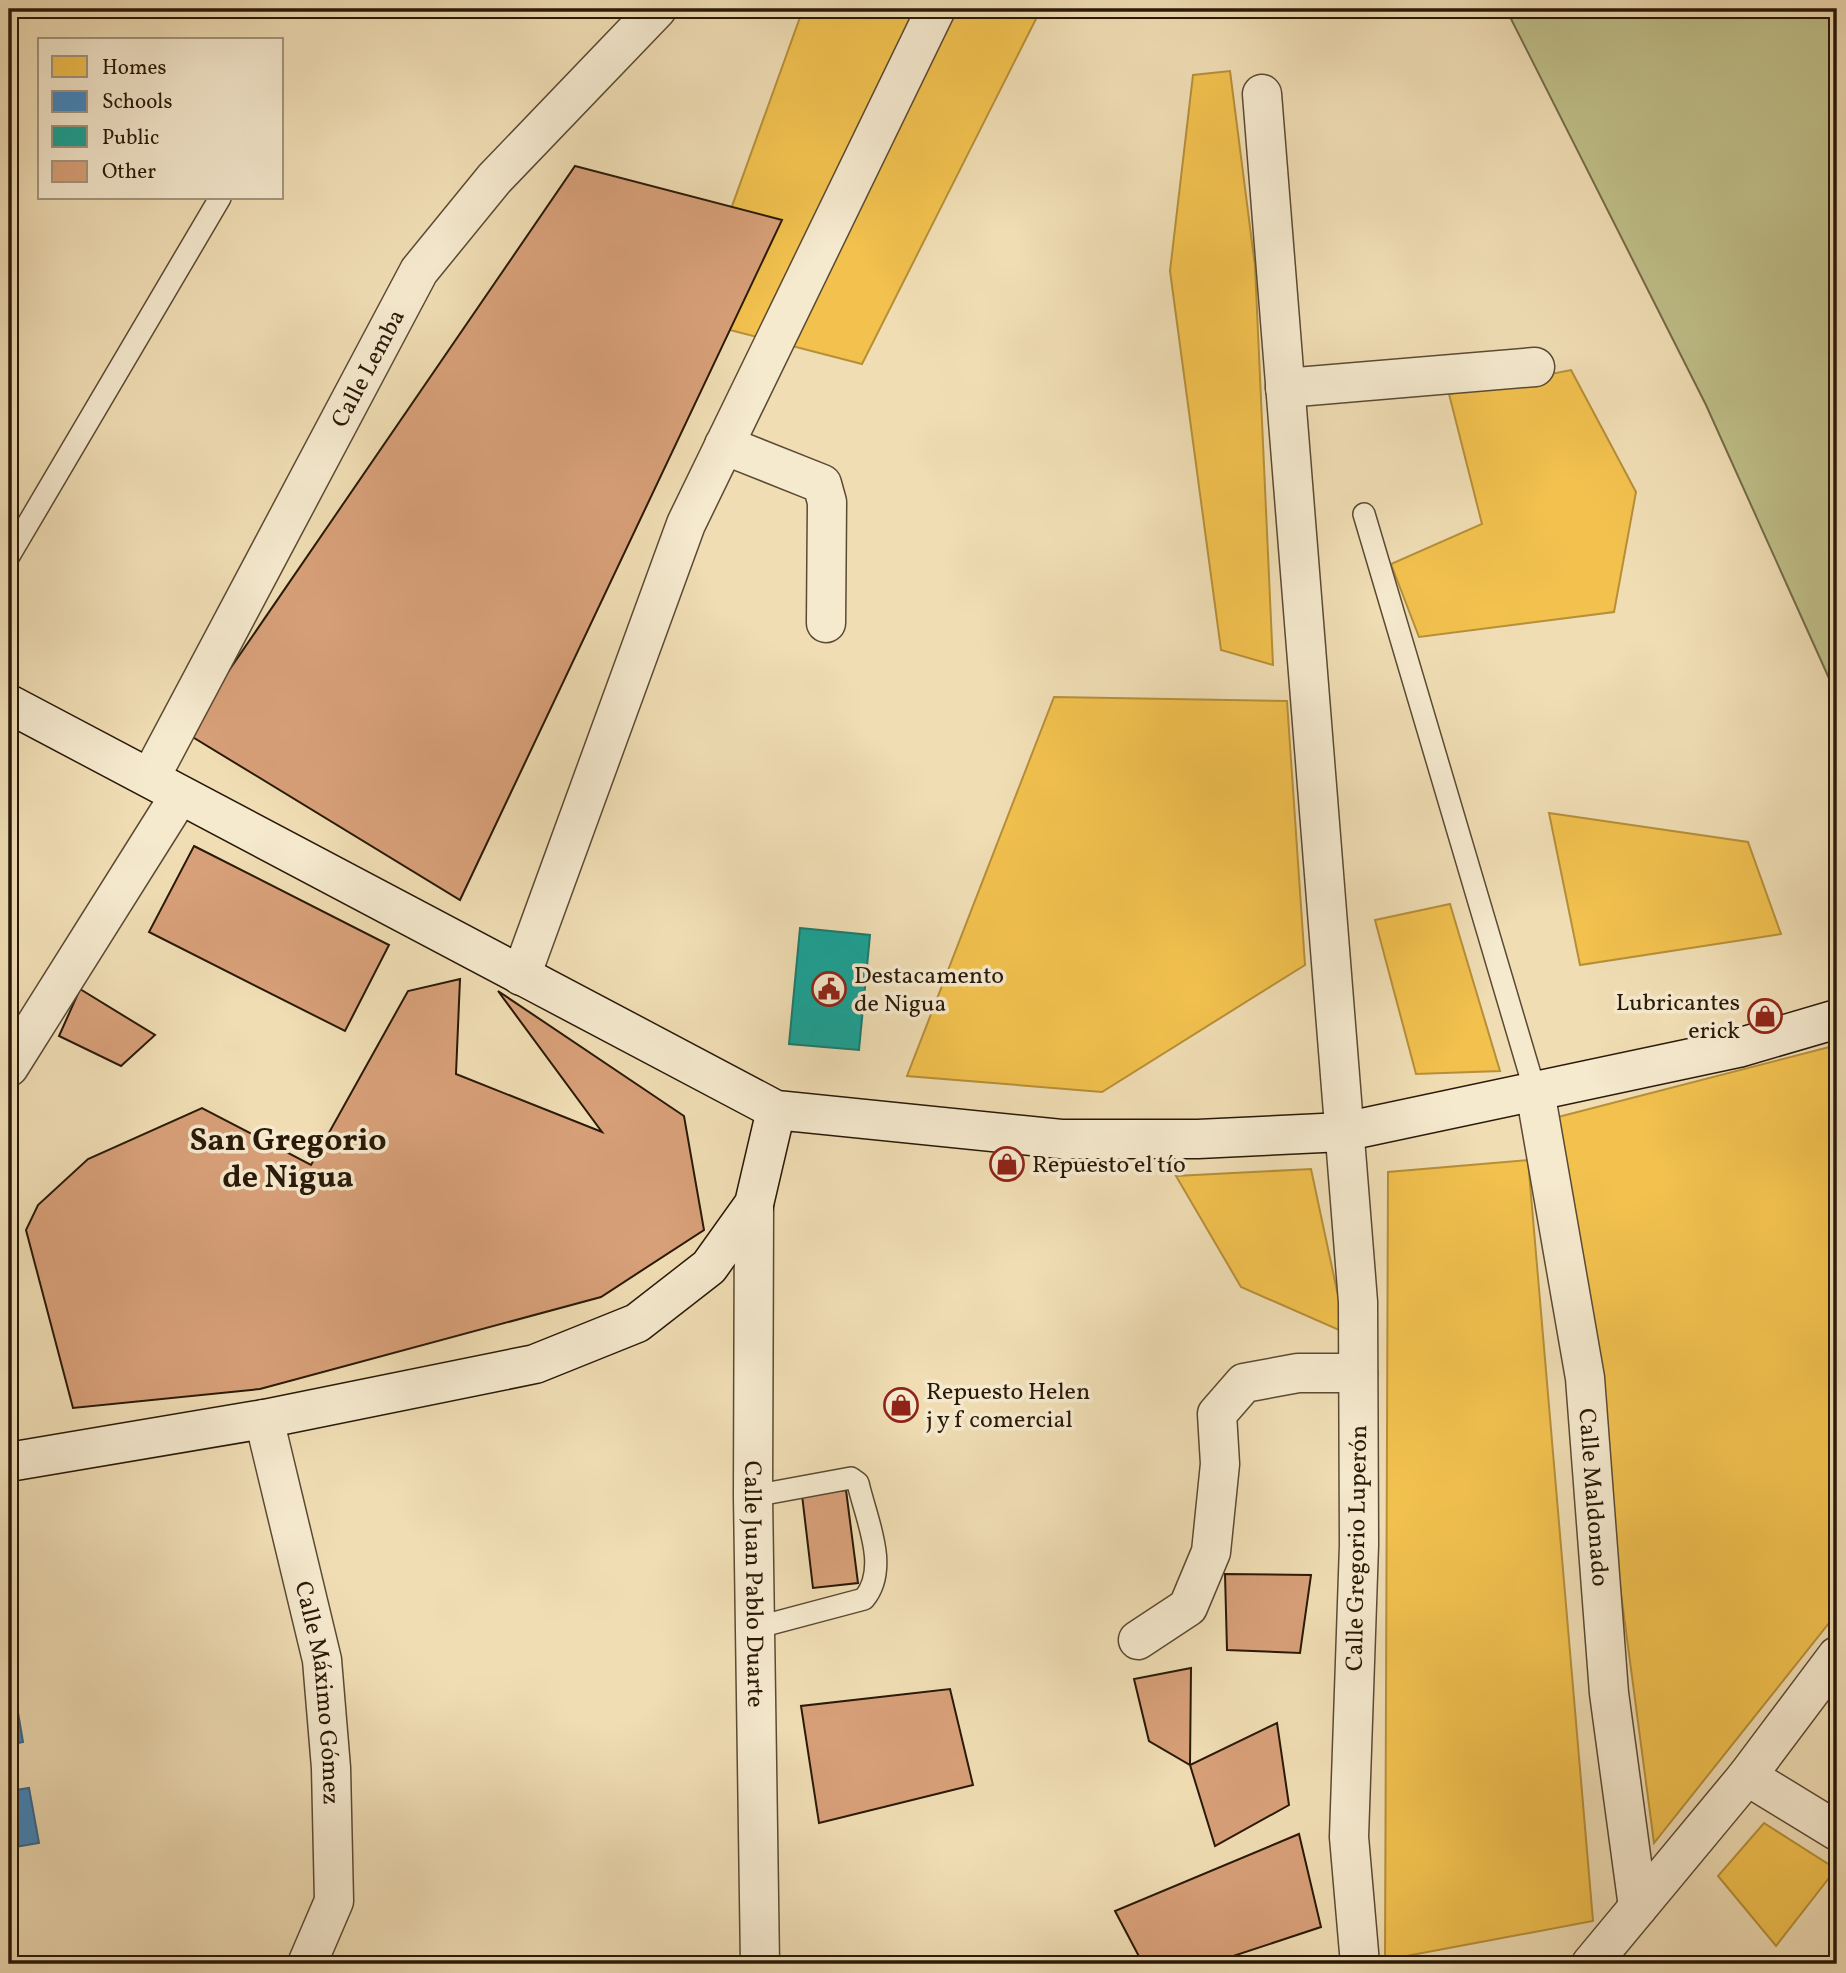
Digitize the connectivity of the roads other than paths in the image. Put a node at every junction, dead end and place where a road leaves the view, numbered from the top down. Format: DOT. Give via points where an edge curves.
graph roads {
  1 [pos="657,9"];
  2 [pos="936,9"];
  3 [pos="1262,94"];
  4 [pos="219,200"];
  5 [pos="1535,367"];
  6 [pos="1285,388"];
  7 [pos="724,445"];
  8 [pos="1364,514"];
  9 [pos="9,556"];
  10 [pos="826,623"];
  11 [pos="9,704"];
  12 [pos="165,786"];
  13 [pos="521,976"];
  14 [pos="1837,1019"];
  15 [pos="9,1067"];
  16 [pos="1535,1091"];
  17 [pos="776,1110"];
  18 [pos="1343,1132"];
  19 [pos="754,1204"];
  20 [pos="1359,1373"];
  21 [pos="264,1419"];
  22 [pos="9,1462"];
  23 [pos="753,1496"];
  24 [pos="755,1628"];
  25 [pos="1138,1640"];
  26 [pos="1837,1656"];
  27 [pos="1748,1776"];
  28 [pos="1837,1830"];
  29 [pos="1638,1908"];
  30 [pos="307,1964"];
  31 [pos="760,1964"];
  32 [pos="1360,1964"];
  33 [pos="1591,1964"];
  1 -- 12 [label="street, Calle Lemba" via="494,179 419,271"];
  2 -- 7 [label="street"];
  3 -- 6 [label="street, Calle Gregorio Luperón"];
  4 -- 9 [label="lane"];
  5 -- 6 [label="street"];
  6 -- 18 [label="street, Calle Gregorio Luperón"];
  7 -- 10 [label="street" via="822,484 827,502"];
  7 -- 13 [label="street" via="686,524"];
  8 -- 16 [label="lane"];
  11 -- 12 [label="street"];
  12 -- 13 [label="street"];
  12 -- 15 [label="street, Calle Lemba"];
  13 -- 17 [label="street"];
  14 -- 16 [label="street" via="1738,1048"];
  16 -- 18 [label="street"];
  16 -- 29 [label="street, Calle Maldonado" via="1585,1378 1609,1693"];
  17 -- 18 [label="street" via="1061,1139"];
  17 -- 19 [label="street"];
  18 -- 20 [label="street, Calle Gregorio Luperón" via="1359,1302"];
  19 -- 21 [label="street" via="709,1267 637,1323 535,1364"];
  19 -- 23 [label="street, Calle Juan Pablo Duarte"];
  20 -- 25 [label="street" via="1298,1373 1244,1383 1217,1414 1220,1464 1211,1552 1188,1607"];
  20 -- 32 [label="street, Calle Gregorio Luperón" via="1359,1545 1349,1837"];
  21 -- 22 [label="street"];
  21 -- 30 [label="street, Calle Máximo Gómez" via="322,1660 330,1754 334,1901"];
  23 -- 24 [label="street, Calle Juan Pablo Duarte"];
  23 -- 24 [label="lane" via="851,1478 858,1483 877,1564 873,1588 864,1599"];
  24 -- 31 [label="street, Calle Juan Pablo Duarte"];
  26 -- 27 [label="street"];
  27 -- 28 [label="street"];
  27 -- 29 [label="street"];
  29 -- 33 [label="street"];
}
